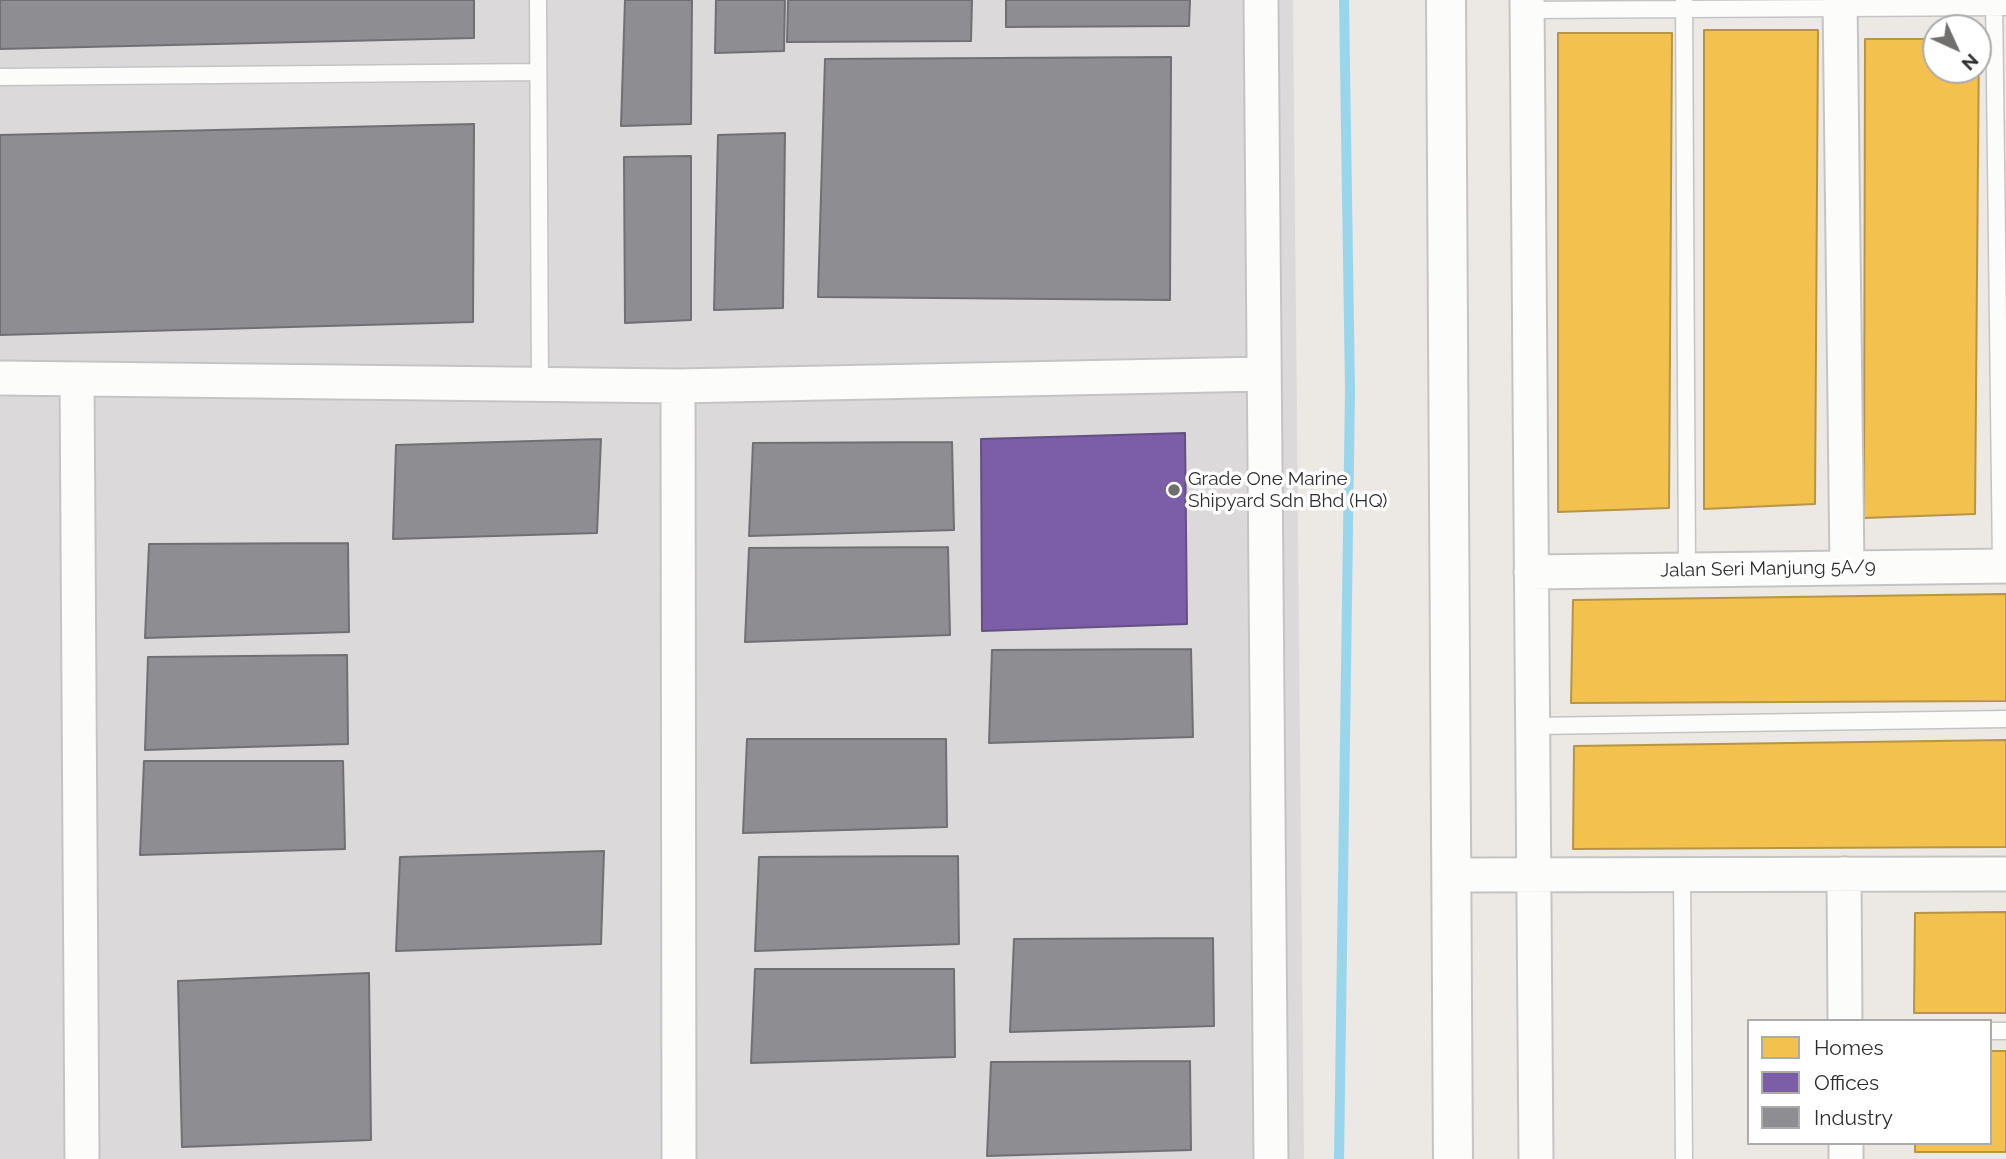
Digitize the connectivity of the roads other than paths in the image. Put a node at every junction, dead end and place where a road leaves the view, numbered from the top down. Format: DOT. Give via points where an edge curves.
graph roads {
  1 [pos="538,0"];
  2 [pos="1261,0"];
  3 [pos="1447,0"];
  4 [pos="1840,4"];
  5 [pos="1527,5"];
  6 [pos="1684,5"];
  7 [pos="1998,5"];
  8 [pos="538,72"];
  9 [pos="0,77"];
  10 [pos="1264,374"];
  11 [pos="0,378"];
  12 [pos="77,379"];
  13 [pos="540,384"];
  14 [pos="678,386"];
  15 [pos="2003,566"];
  16 [pos="1847,568"];
  17 [pos="1687,570"];
  18 [pos="1531,572"];
  19 [pos="2006,719"];
  20 [pos="1533,726"];
  21 [pos="1682,874"];
  22 [pos="1844,874"];
  23 [pos="2006,874"];
  24 [pos="1452,875"];
  25 [pos="1535,875"];
  26 [pos="1845,1019"];
  27 [pos="82,1159"];
  28 [pos="679,1159"];
  29 [pos="1271,1159"];
  30 [pos="1453,1159"];
  31 [pos="1536,1159"];
  32 [pos="1684,1159"];
  1 -- 8 [label="lane"];
  2 -- 10 [label="street"];
  3 -- 24 [label="street"];
  4 -- 6 [label="lane"];
  4 -- 7 [label="lane"];
  4 -- 16 [label="street"];
  5 -- 6 [label="lane"];
  5 -- 18 [label="street"];
  6 -- 17 [label="lane"];
  7 -- 15 [label="lane"];
  8 -- 9 [label="lane"];
  8 -- 13 [label="lane"];
  10 -- 14 [label="street"];
  10 -- 29 [label="street"];
  11 -- 12 [label="street"];
  12 -- 13 [label="street"];
  12 -- 27 [label="street"];
  13 -- 14 [label="street"];
  14 -- 28 [label="street"];
  15 -- 16 [label="street, Jalan Seri Manjung 5A/9"];
  16 -- 17 [label="street, Jalan Seri Manjung 5A/9"];
  17 -- 18 [label="street, Jalan Seri Manjung 5A/9"];
  18 -- 20 [label="street"];
  19 -- 20 [label="lane"];
  20 -- 25 [label="street"];
  21 -- 22 [label="street"];
  21 -- 25 [label="street"];
  21 -- 32 [label="lane"];
  22 -- 23 [label="street"];
  22 -- 26 [label="street"];
  24 -- 25 [label="street"];
  24 -- 30 [label="street"];
  25 -- 31 [label="street"];
}
